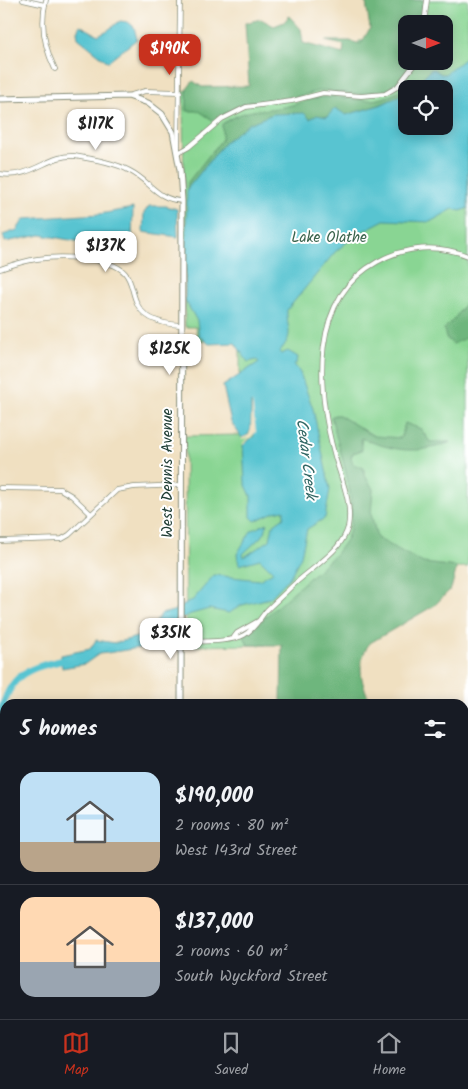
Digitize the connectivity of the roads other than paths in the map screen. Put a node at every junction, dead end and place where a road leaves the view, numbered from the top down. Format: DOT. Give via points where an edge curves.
graph roads {
  1 [pos="23,0"];
  2 [pos="180,0"];
  3 [pos="427,0"];
  4 [pos="46,2"];
  5 [pos="425,15"];
  6 [pos="55,69"];
  7 [pos="410,70"];
  8 [pos="180,92"];
  9 [pos="128,96"];
  10 [pos="0,99"];
  11 [pos="178,153"];
  12 [pos="0,174"];
  13 [pos="182,201"];
  14 [pos="468,256"];
  15 [pos="0,269"];
  16 [pos="180,325"];
  17 [pos="180,486"];
  18 [pos="0,488"];
  19 [pos="91,514"];
  20 [pos="0,541"];
  21 [pos="181,642"];
  22 [pos="181,699"];
  1 -- 4 [label="street"];
  2 -- 8 [label="street"];
  3 -- 5 [label="street"];
  4 -- 6 [label="street" via="44,38"];
  7 -- 11 [label="street" via="397,87 385,94 323,93 246,107 222,119"];
  8 -- 9 [label="street" via="145,91"];
  8 -- 11 [label="street"];
  9 -- 10 [label="street"];
  9 -- 11 [label="street, West Dennis Avenue" via="148,103 162,114 173,132"];
  11 -- 13 [label="street, West Dennis Avenue"];
  12 -- 13 [label="street" via="24,174 58,158 73,156 123,168 161,196"];
  13 -- 16 [label="street, West Dennis Avenue"];
  14 -- 21 [label="street" via="428,248 395,253 362,271 344,289 324,338 323,387 328,430 348,502 348,528 331,554 291,587 260,620 234,637"];
  15 -- 16 [label="street" via="52,257 112,265 129,278 136,302 143,312 158,321"];
  16 -- 17 [label="street, West Dennis Avenue"];
  17 -- 19 [label="street" via="123,488 109,496"];
  17 -- 21 [label="street, West Dennis Avenue"];
  18 -- 19 [label="street" via="60,489"];
  19 -- 20 [label="street" via="62,539"];
  21 -- 22 [label="street, West Dennis Avenue"];
}
